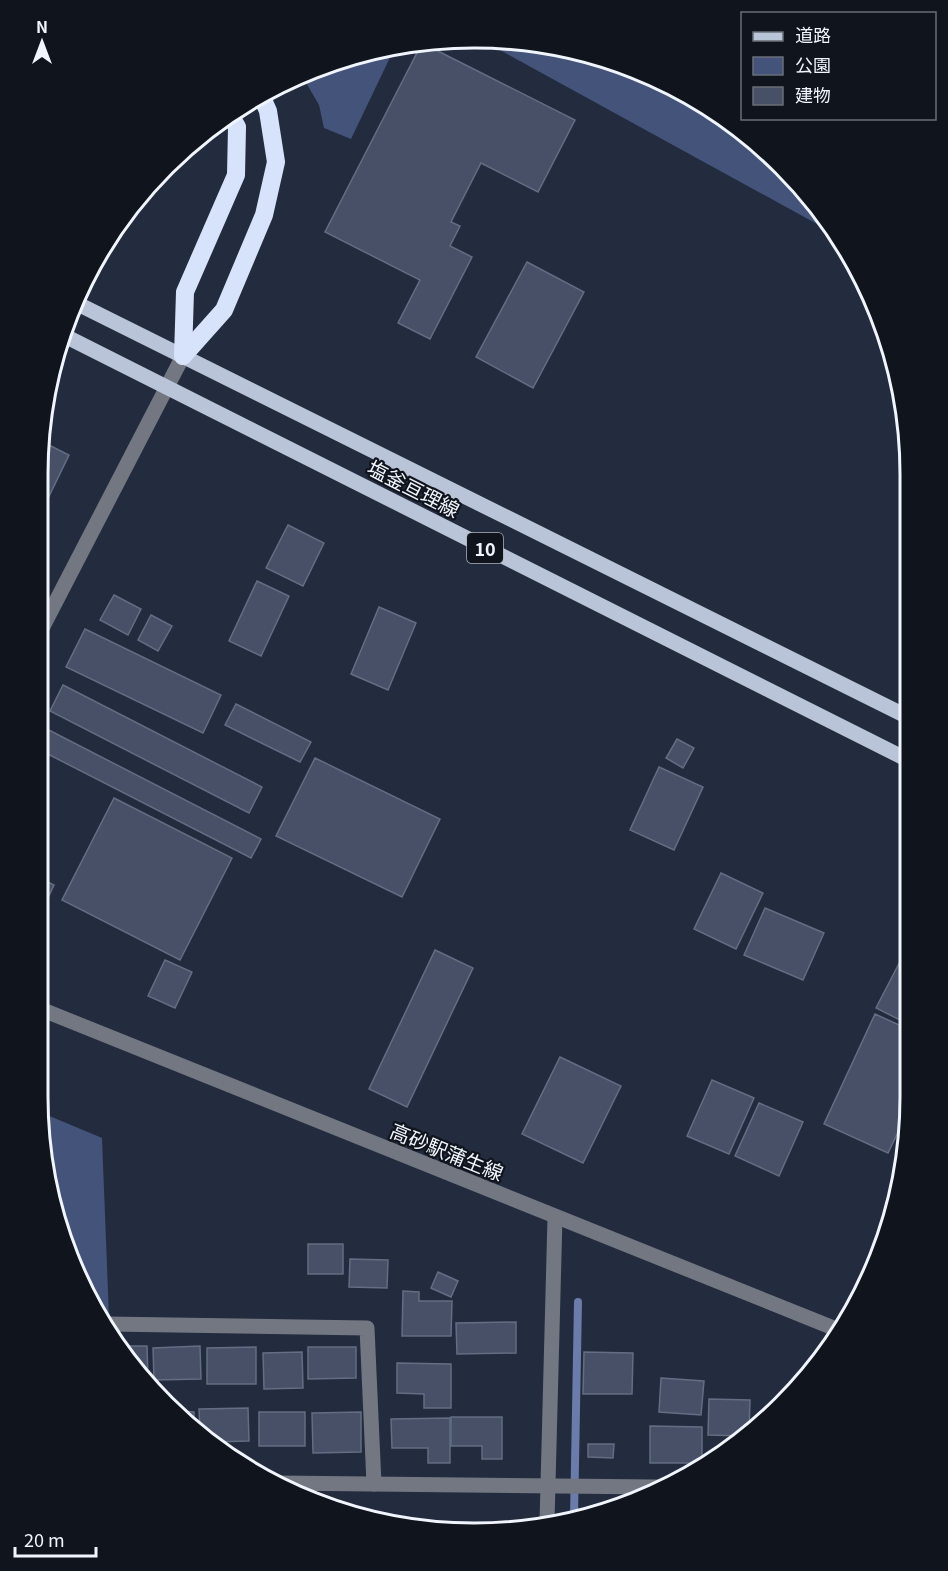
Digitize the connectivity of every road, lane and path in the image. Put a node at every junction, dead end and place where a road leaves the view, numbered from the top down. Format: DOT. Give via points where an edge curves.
graph roads {
  1 [pos="265,103"];
  2 [pos="234,122"];
  3 [pos="82,306"];
  4 [pos="70,339"];
  5 [pos="183,356"];
  6 [pos="167,387"];
  7 [pos="48,617"];
  8 [pos="900,713"];
  9 [pos="900,756"];
  10 [pos="48,1012"];
  11 [pos="555,1217"];
  12 [pos="114,1324"];
  13 [pos="832,1327"];
  14 [pos="295,1483"];
  15 [pos="374,1484"];
  16 [pos="547,1486"];
  17 [pos="645,1487"];
  18 [pos="547,1516"];
  1 -- 5 [label="highway" via="276,162 264,215 224,310"];
  2 -- 5 [label="highway" via="236,175 185,292"];
  3 -- 5 [label="main road, 塩釜亘理線 / 10"];
  4 -- 6 [label="main road, 塩釜亘理線 / 10"];
  5 -- 6 [label="street"];
  5 -- 8 [label="main road, 塩釜亘理線 / 10"];
  6 -- 7 [label="street"];
  6 -- 9 [label="main road, 塩釜亘理線 / 10"];
  10 -- 11 [label="street, 高砂駅蒲生線"];
  11 -- 13 [label="street, 高砂駅蒲生線"];
  11 -- 16 [label="street"];
  12 -- 15 [label="street" via="367,1328"];
  14 -- 15 [label="street"];
  15 -- 16 [label="street"];
  16 -- 17 [label="street"];
  16 -- 18 [label="street"];
}
